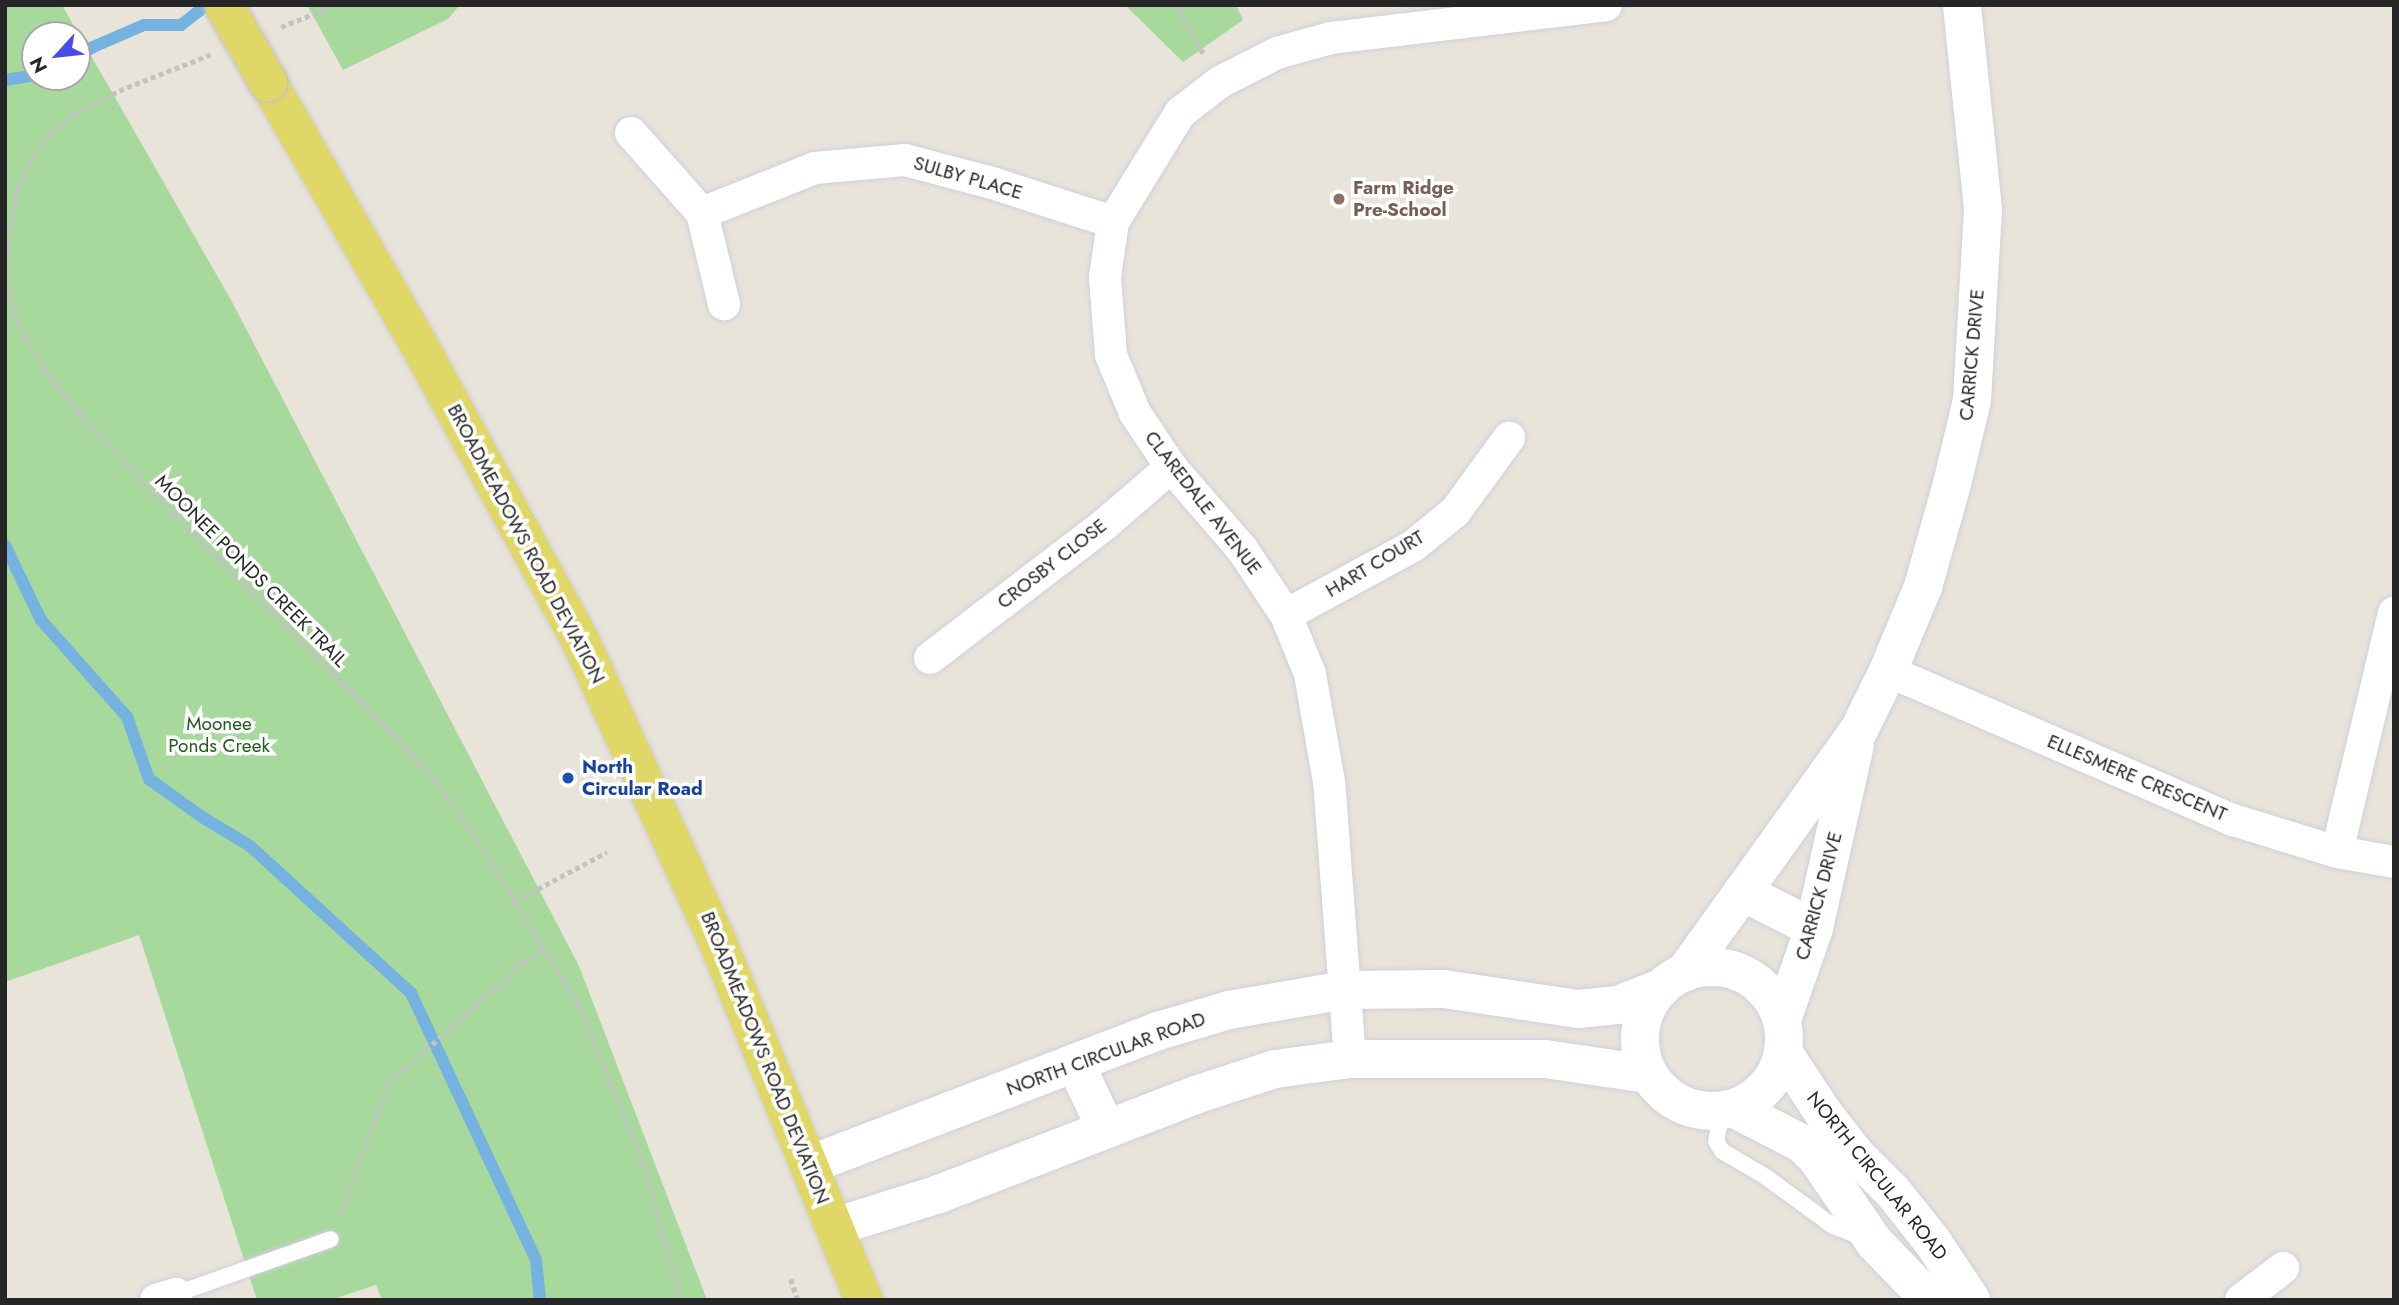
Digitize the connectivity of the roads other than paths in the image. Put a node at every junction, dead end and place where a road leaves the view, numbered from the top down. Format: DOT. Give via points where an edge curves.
graph roads {
  1 [pos="224,5"];
  2 [pos="1606,5"];
  3 [pos="1962,5"];
  4 [pos="631,133"];
  5 [pos="702,213"];
  6 [pos="1112,222"];
  7 [pos="724,304"];
  8 [pos="1509,438"];
  9 [pos="1171,467"];
  10 [pos="2394,613"];
  11 [pos="1286,615"];
  12 [pos="930,658"];
  13 [pos="1888,671"];
  14 [pos="1859,730"];
  15 [pos="2337,852"];
  16 [pos="2394,862"];
  17 [pos="1742,892"];
  18 [pos="1814,928"];
  19 [pos="1673,980"];
  20 [pos="1345,990"];
  21 [pos="1782,1036"];
  22 [pos="1350,1059"];
  23 [pos="1075,1063"];
  24 [pos="1648,1074"];
  25 [pos="1729,1110"];
  26 [pos="1106,1129"];
  27 [pos="809,1165"];
  28 [pos="834,1227"];
  29 [pos="331,1239"];
  30 [pos="2283,1268"];
  31 [pos="166,1297"];
  32 [pos="864,1300"];
  33 [pos="1930,1300"];
  34 [pos="1971,1300"];
  35 [pos="2241,1300"];
  1 -- 27 [label="main road, BROADMEADOWS ROAD DEVIATION, bridge" via="418,343 580,640 716,938"];
  2 -- 6 [label="street, CLAREDALE AVENUE" via="1331,38 1278,53 1220,82 1180,113"];
  3 -- 13 [label="street, CARRICK DRIVE" via="1983,209 1972,400 1923,586"];
  4 -- 5 [label="street"];
  5 -- 6 [label="street, SULBY PLACE" via="815,168 905,160"];
  5 -- 7 [label="street"];
  6 -- 9 [label="street, CLAREDALE AVENUE" via="1105,277 1111,355 1135,413"];
  8 -- 11 [label="street, HART COURT" via="1455,512 1360,576"];
  9 -- 11 [label="street, CLAREDALE AVENUE" via="1242,549"];
  9 -- 12 [label="street, CROSBY CLOSE" via="1104,525"];
  10 -- 15 [label="street"];
  11 -- 20 [label="street, CLAREDALE AVENUE" via="1310,674 1329,782"];
  13 -- 14 [label="street, CARRICK DRIVE"];
  13 -- 15 [label="street, ELLESMERE CRESCENT" via="2233,820"];
  14 -- 17 [label="street, CARRICK DRIVE"];
  14 -- 18 [label="street, CARRICK DRIVE"];
  15 -- 16 [label="street, ELLESMERE CRESCENT"];
  17 -- 18 [label="street"];
  17 -- 19 [label="street, CARRICK DRIVE"];
  18 -- 21 [label="street, CARRICK DRIVE"];
  19 -- 20 [label="street, NORTH CIRCULAR ROAD" via="1618,1005 1578,1009 1444,989"];
  19 -- 21 [label="street" via="1709,967 1732,970 1754,981 1772,998"];
  19 -- 24 [label="street" via="1647,1006 1640,1029"];
  20 -- 22 [label="street, CLAREDALE AVENUE"];
  20 -- 23 [label="street, NORTH CIRCULAR ROAD" via="1229,1010"];
  21 -- 25 [label="street" via="1777,1071 1767,1087"];
  21 -- 34 [label="street, NORTH CIRCULAR ROAD" via="1824,1114 1856,1155 1894,1192"];
  22 -- 24 [label="street" via="1545,1059"];
  22 -- 26 [label="street" via="1275,1069"];
  23 -- 26 [label="street"];
  23 -- 27 [label="street, NORTH CIRCULAR ROAD"];
  24 -- 25 [label="street" via="1679,1104 1701,1111"];
  25 -- 33 [label="street, NORTH CIRCULAR ROAD" via="1801,1143 1816,1157 1874,1242"];
  26 -- 28 [label="street" via="939,1194"];
  27 -- 28 [label="main road, BROADMEADOWS ROAD DEVIATION"];
  28 -- 32 [label="main road, BROADMEADOWS ROAD DEVIATION"];
  29 -- 31 [label="lane"];
  30 -- 35 [label="street"];
}
